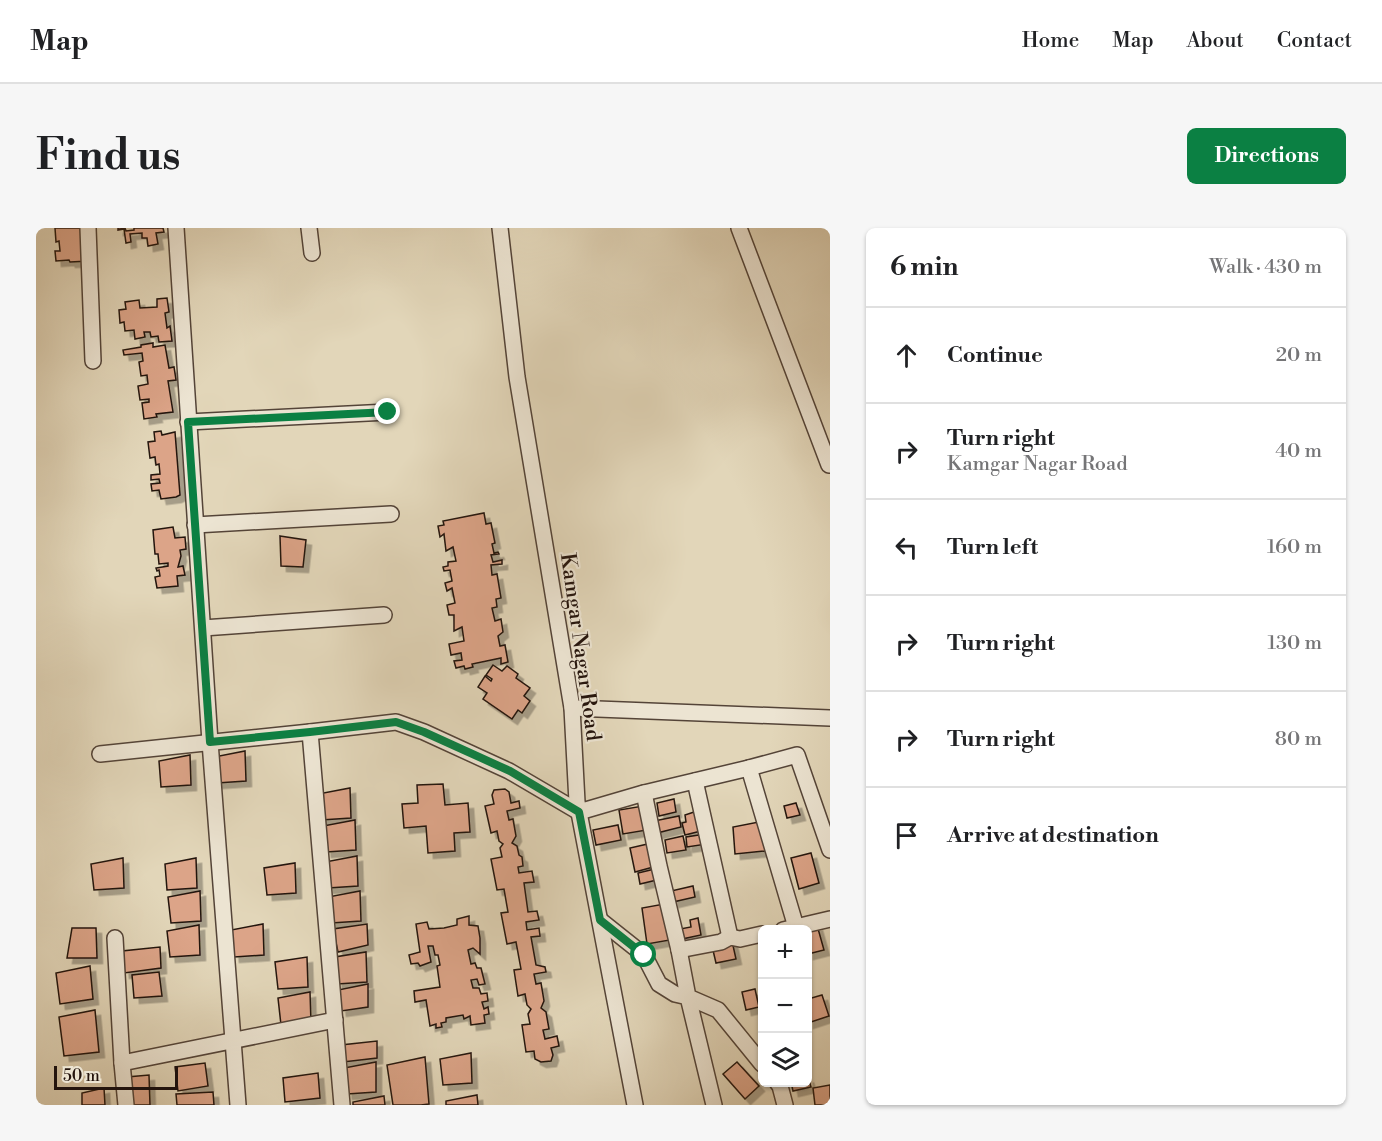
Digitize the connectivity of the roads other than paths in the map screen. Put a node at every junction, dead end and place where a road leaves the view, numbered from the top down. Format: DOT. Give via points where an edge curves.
graph roads {
  1 [pos="88,228"];
  2 [pos="176,228"];
  3 [pos="309,228"];
  4 [pos="500,228"];
  5 [pos="739,228"];
  6 [pos="312,253"];
  7 [pos="93,361"];
  8 [pos="388,412"];
  9 [pos="188,422"];
  10 [pos="829,465"];
  11 [pos="391,514"];
  12 [pos="195,525"];
  13 [pos="384,615"];
  14 [pos="202,628"];
  15 [pos="572,708"];
  16 [pos="829,720"];
  17 [pos="310,732"];
  18 [pos="210,742"];
  19 [pos="100,754"];
  20 [pos="749,768"];
  21 [pos="695,781"];
  22 [pos="644,792"];
  23 [pos="579,812"];
  24 [pos="830,850"];
  25 [pos="830,919"];
  26 [pos="600,920"];
  27 [pos="788,925"];
  28 [pos="803,925"];
  29 [pos="758,935"];
  30 [pos="730,937"];
  31 [pos="115,938"];
  32 [pos="679,950"];
  33 [pos="688,996"];
  34 [pos="335,1020"];
  35 [pos="233,1040"];
  36 [pos="758,1059"];
  37 [pos="122,1063"];
  38 [pos="780,1087"];
  39 [pos="126,1105"];
  40 [pos="238,1105"];
  41 [pos="342,1105"];
  42 [pos="635,1105"];
  43 [pos="714,1105"];
  44 [pos="785,1105"];
  1 -- 7 [label="street"];
  2 -- 9 [label="street"];
  3 -- 6 [label="street"];
  4 -- 15 [label="street, Kamgar Nagar Road" via="517,377"];
  5 -- 10 [label="street"];
  8 -- 9 [label="street"];
  9 -- 12 [label="street"];
  11 -- 12 [label="street"];
  12 -- 14 [label="street"];
  13 -- 14 [label="street"];
  14 -- 18 [label="street"];
  15 -- 16 [label="street"];
  15 -- 23 [label="street, Kamgar Nagar Road"];
  17 -- 18 [label="street"];
  17 -- 23 [label="street" via="396,722 510,771"];
  17 -- 34 [label="street"];
  18 -- 19 [label="street"];
  18 -- 35 [label="street"];
  20 -- 21 [label="street"];
  20 -- 24 [label="street" via="797,755"];
  20 -- 27 [label="street"];
  21 -- 22 [label="street"];
  21 -- 30 [label="street"];
  22 -- 23 [label="street"];
  22 -- 32 [label="street"];
  23 -- 26 [label="street, Kamgar Nagar Road"];
  25 -- 28 [label="street"];
  26 -- 33 [label="street" via="644,955 659,984 675,994"];
  26 -- 42 [label="street, Kamgar Nagar Road"];
  29 -- 30 [label="street"];
  30 -- 32 [label="street"];
  31 -- 37 [label="street"];
  32 -- 33 [label="street"];
  33 -- 36 [label="street" via="718,1010"];
  33 -- 43 [label="street"];
  34 -- 35 [label="street"];
  34 -- 41 [label="street"];
  35 -- 37 [label="street"];
  35 -- 40 [label="street"];
  37 -- 39 [label="street"];
  38 -- 44 [label="street"];
}
